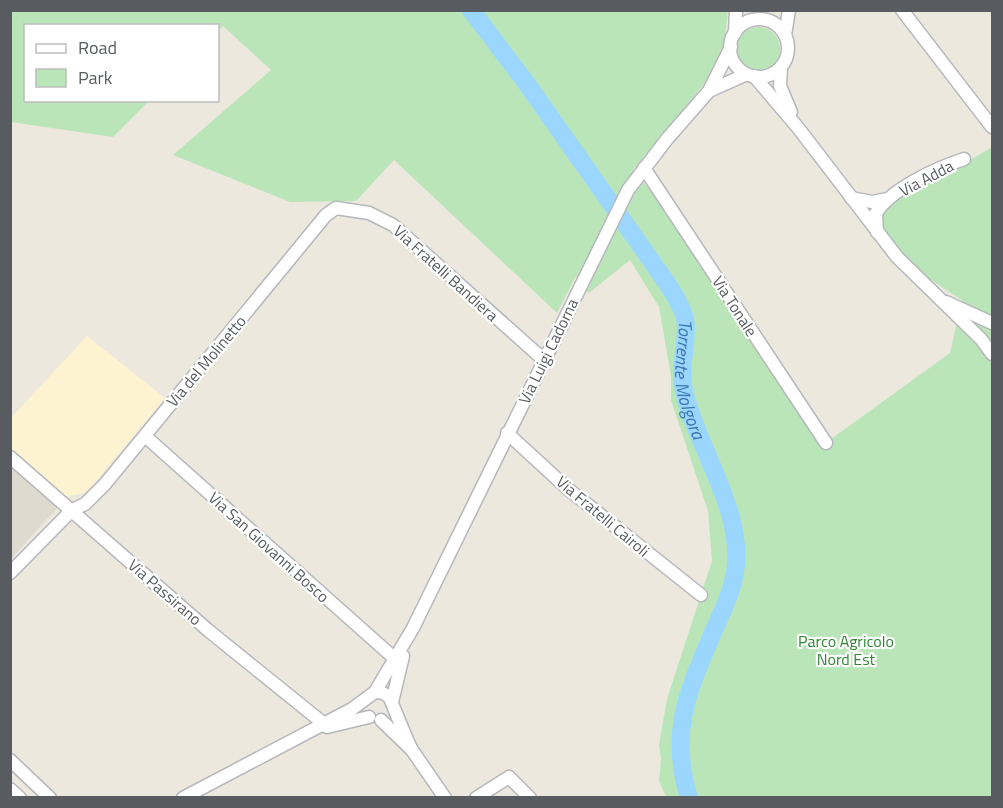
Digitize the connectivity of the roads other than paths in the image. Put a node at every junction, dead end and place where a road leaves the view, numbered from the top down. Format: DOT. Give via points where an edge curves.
graph roads {
  1 [pos="736,10"];
  2 [pos="773,10"];
  3 [pos="789,10"];
  4 [pos="902,10"];
  5 [pos="759,16"];
  6 [pos="735,33"];
  7 [pos="785,35"];
  8 [pos="731,47"];
  9 [pos="781,67"];
  10 [pos="751,75"];
  11 [pos="709,91"];
  12 [pos="993,127"];
  13 [pos="799,129"];
  14 [pos="964,159"];
  15 [pos="644,168"];
  16 [pos="851,198"];
  17 [pos="888,199"];
  18 [pos="336,208"];
  19 [pos="878,233"];
  20 [pos="933,292"];
  21 [pos="993,323"];
  22 [pos="993,354"];
  23 [pos="545,361"];
  24 [pos="507,433"];
  25 [pos="144,436"];
  26 [pos="826,443"];
  27 [pos="10,458"];
  28 [pos="72,510"];
  29 [pos="10,573"];
  30 [pos="701,595"];
  31 [pos="413,628"];
  32 [pos="394,658"];
  33 [pos="371,696"];
  34 [pos="392,705"];
  35 [pos="375,718"];
  36 [pos="318,727"];
  37 [pos="412,750"];
  38 [pos="10,760"];
  39 [pos="10,789"];
  40 [pos="20,798"];
  41 [pos="50,798"];
  42 [pos="183,798"];
  43 [pos="445,798"];
  44 [pos="476,798"];
  45 [pos="530,798"];
  1 -- 6 [label="street"];
  2 -- 5 [label="street"];
  3 -- 7 [label="street"];
  4 -- 12 [label="street"];
  5 -- 6 [label="street"];
  5 -- 7 [label="street" via="775,23"];
  6 -- 8 [label="street"];
  7 -- 9 [label="street" via="788,53"];
  8 -- 10 [label="street" via="735,64"];
  8 -- 11 [label="street, Via Luigi Cadorna"];
  9 -- 10 [label="street" via="768,75"];
  9 -- 13 [label="street" via="780,86"];
  10 -- 11 [label="street, Via Luigi Cadorna"];
  10 -- 13 [label="street"];
  11 -- 15 [label="street, Via Luigi Cadorna"];
  13 -- 16 [label="street"];
  14 -- 17 [label="street, Via Adda" via="937,169"];
  15 -- 23 [label="street, Via Luigi Cadorna" via="613,219"];
  15 -- 26 [label="street, Via Tonale"];
  16 -- 17 [label="street, Via Adda" via="872,202"];
  16 -- 19 [label="street"];
  17 -- 19 [label="street, Via Adda" via="876,213"];
  18 -- 23 [label="street, Via Fratelli Bandiera" via="346,207 384,219"];
  18 -- 25 [label="street, Via del Molinetto" via="326,215"];
  19 -- 20 [label="street" via="907,269"];
  20 -- 21 [label="street" via="961,310"];
  20 -- 22 [label="street"];
  23 -- 24 [label="street, Via Luigi Cadorna"];
  24 -- 30 [label="street, Via Fratelli Cairoli" via="568,489"];
  24 -- 31 [label="street, Via Luigi Cadorna"];
  25 -- 28 [label="street, Via del Molinetto" via="105,484 85,504"];
  25 -- 32 [label="street, Via San Giovanni Bosco"];
  27 -- 28 [label="street, Via Passirano"];
  28 -- 29 [label="street, Via del Molinetto"];
  28 -- 36 [label="street, Via Passirano"];
  31 -- 32 [label="street, Via Luigi Cadorna"];
  31 -- 34 [label="street, Via Luigi Cadorna" via="397,672"];
  32 -- 33 [label="street, Via Luigi Cadorna"];
  33 -- 34 [label="street" via="383,693"];
  33 -- 35 [label="street" via="364,709"];
  33 -- 36 [label="street"];
  34 -- 35 [label="street" via="388,716"];
  34 -- 37 [label="street"];
  35 -- 36 [label="street"];
  35 -- 37 [label="street"];
  36 -- 42 [label="street"];
  37 -- 43 [label="street"];
  38 -- 41 [label="street"];
  39 -- 40 [label="street"];
  44 -- 45 [label="street" via="509,777"];
}
